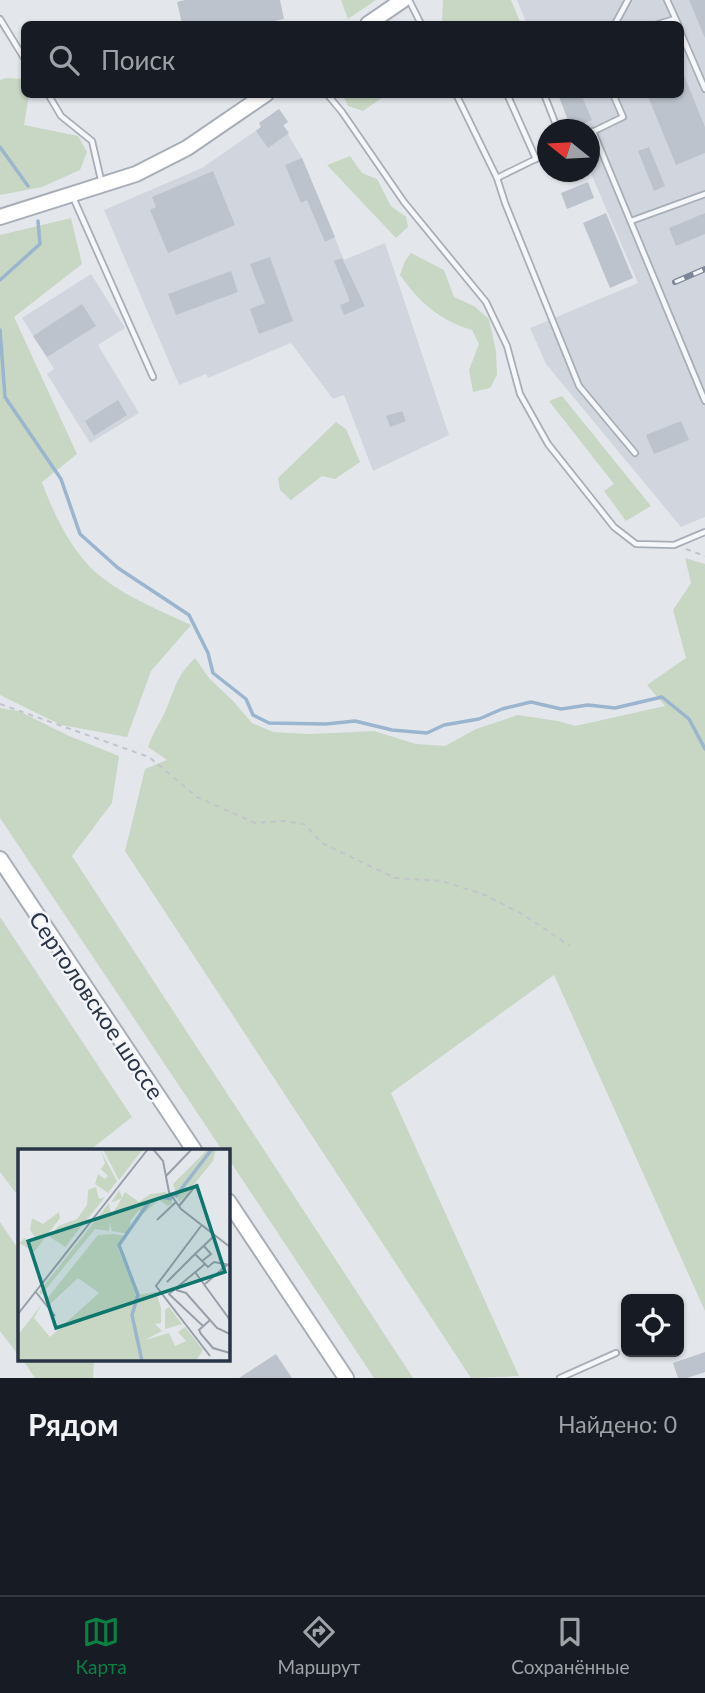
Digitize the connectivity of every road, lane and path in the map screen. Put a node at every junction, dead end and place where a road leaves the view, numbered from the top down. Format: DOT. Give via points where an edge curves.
graph roads {
  1 [pos="403,0"];
  2 [pos="409,0"];
  3 [pos="628,0"];
  4 [pos="667,0"];
  5 [pos="0,19"];
  6 [pos="372,21"];
  7 [pos="420,21"];
  8 [pos="617,21"];
  9 [pos="676,21"];
  10 [pos="684,39"];
  11 [pos="21,53"];
  12 [pos="705,89"];
  13 [pos="50,98"];
  14 [pos="260,98"];
  15 [pos="330,98"];
  16 [pos="458,98"];
  17 [pos="509,98"];
  18 [pos="546,98"];
  19 [pos="614,98"];
  20 [pos="554,119"];
  21 [pos="600,128"];
  22 [pos="600,150"];
  23 [pos="536,159"];
  24 [pos="498,178"];
  25 [pos="102,185"];
  26 [pos="705,194"];
  27 [pos="72,195"];
  28 [pos="0,217"];
  29 [pos="631,221"];
  30 [pos="153,377"];
  31 [pos="705,401"];
  32 [pos="635,453"];
  33 [pos="705,532"];
  34 [pos="674,545"];
  35 [pos="705,556"];
  36 [pos="0,704"];
  37 [pos="0,859"];
  38 [pos="570,946"];
  39 [pos="193,1149"];
  40 [pos="229,1202"];
  41 [pos="616,1353"];
  42 [pos="346,1378"];
  43 [pos="561,1378"];
  1 -- 6 [label="main road"];
  2 -- 7 [label="lane"];
  3 -- 8 [label="lane"];
  4 -- 9 [label="lane"];
  5 -- 11 [label="lane"];
  10 -- 12 [label="lane"];
  13 -- 25 [label="lane" via="61,116 92,141"];
  14 -- 25 [label="main road" via="187,148"];
  15 -- 34 [label="lane" via="404,202 486,302 507,346 520,394 548,444 614,527 636,544"];
  16 -- 24 [label="lane"];
  17 -- 23 [label="lane"];
  18 -- 20 [label="lane"];
  19 -- 21 [label="lane" via="623,117"];
  22 -- 29 [label="lane"];
  23 -- 24 [label="lane"];
  24 -- 32 [label="lane" via="579,386"];
  25 -- 27 [label="main road"];
  26 -- 29 [label="lane"];
  27 -- 28 [label="main road"];
  27 -- 30 [label="lane"];
  29 -- 31 [label="lane"];
  33 -- 34 [label="lane"];
  34 -- 35 [label="path"];
  36 -- 38 [label="path" via="149,757 197,797 255,823 304,824 322,843 395,878 442,881 485,895"];
  37 -- 39 [label="main road, Сертоловское шоссе"];
  40 -- 42 [label="main road"];
  41 -- 43 [label="lane"];
}
